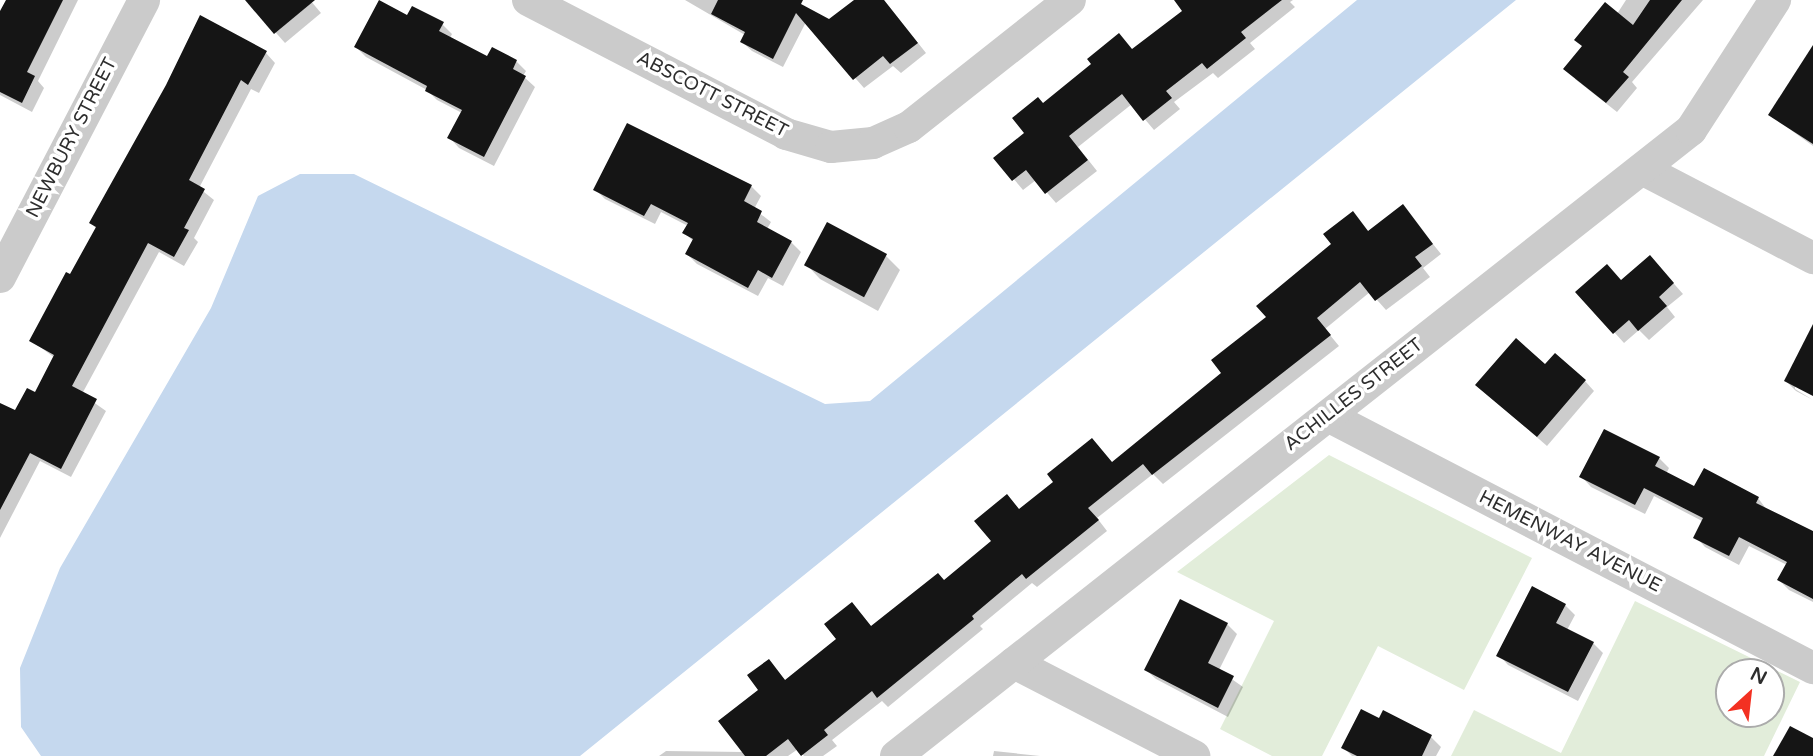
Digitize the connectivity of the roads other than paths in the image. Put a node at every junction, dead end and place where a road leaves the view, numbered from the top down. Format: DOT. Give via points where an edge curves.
graph roads {
  1 [pos="144,0"];
  2 [pos="528,0"];
  3 [pos="1070,0"];
  4 [pos="1775,0"];
  5 [pos="1642,169"];
  6 [pos="1813,258"];
  7 [pos="0,277"];
  8 [pos="1328,416"];
  9 [pos="1014,663"];
  10 [pos="1813,668"];
  11 [pos="896,756"];
  12 [pos="1194,756"];
  1 -- 7 [label="street, NEWBURY STREET"];
  2 -- 3 [label="street, ABSCOTT STREET" via="786,134 831,147 873,143 909,127"];
  4 -- 5 [label="street, ACHILLES STREET" via="1691,130"];
  5 -- 6 [label="street"];
  5 -- 8 [label="street, ACHILLES STREET"];
  8 -- 9 [label="street, ACHILLES STREET"];
  8 -- 10 [label="street, HEMENWAY AVENUE"];
  9 -- 11 [label="street, ACHILLES STREET"];
  9 -- 12 [label="street"];
}
